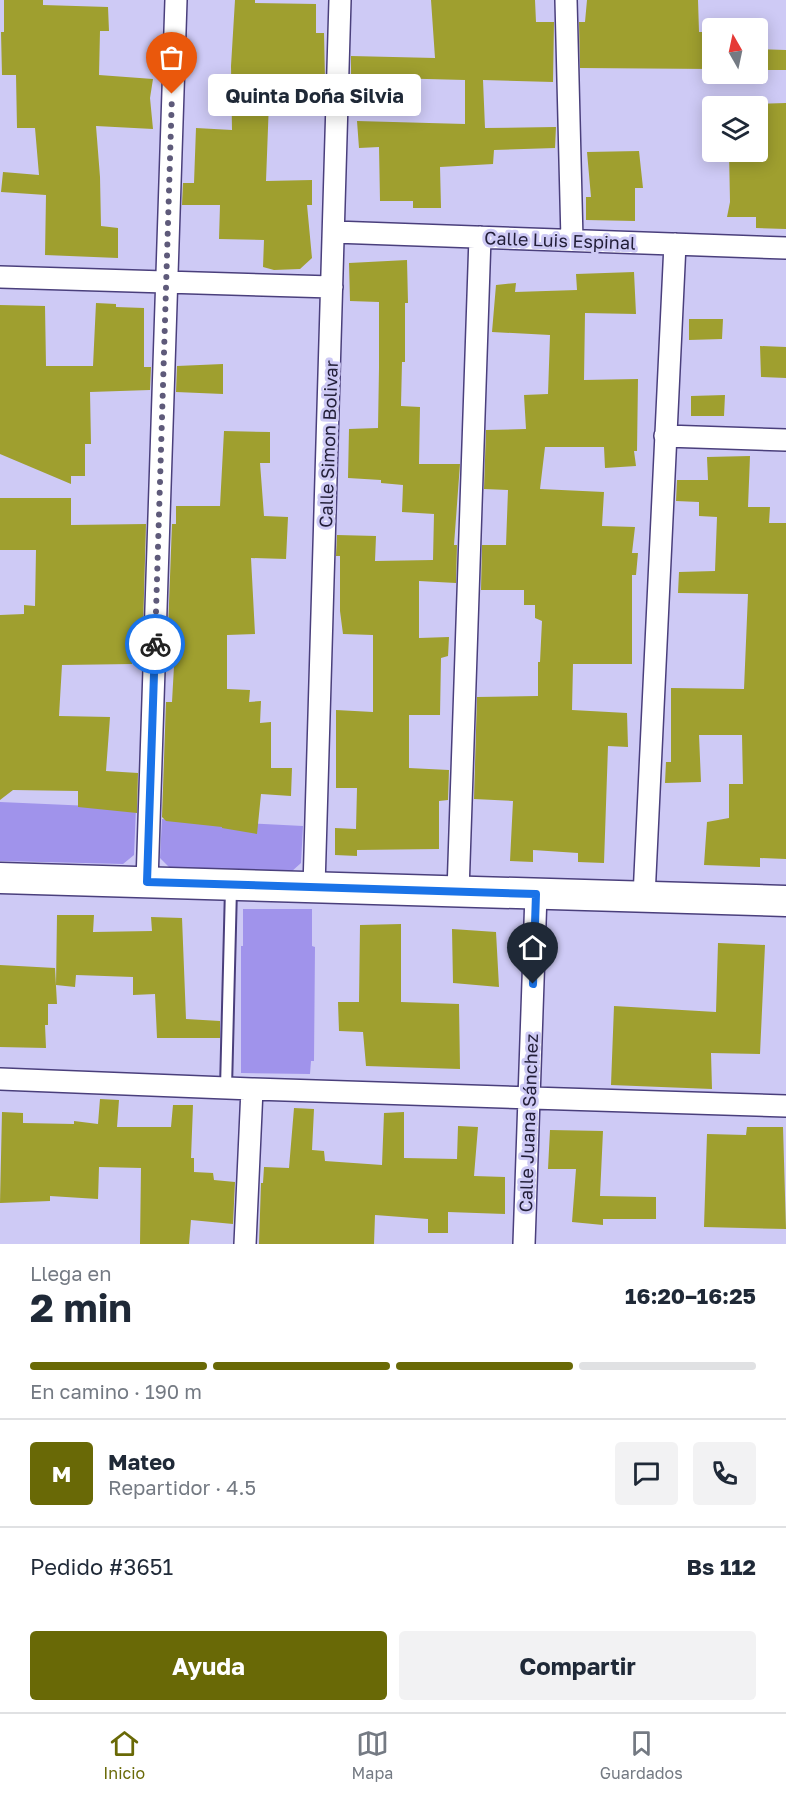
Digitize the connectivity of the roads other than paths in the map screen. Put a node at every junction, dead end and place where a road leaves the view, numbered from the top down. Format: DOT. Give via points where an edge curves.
graph roads {
  1 [pos="176,0"];
  2 [pos="340,0"];
  3 [pos="566,0"];
  4 [pos="334,232"];
  5 [pos="480,237"];
  6 [pos="572,240"];
  7 [pos="675,244"];
  8 [pos="786,248"];
  9 [pos="0,277"];
  10 [pos="166,282"];
  11 [pos="332,287"];
  12 [pos="665,436"];
  13 [pos="786,440"];
  14 [pos="0,878"];
  15 [pos="147,882"];
  16 [pos="231,885"];
  17 [pos="314,887"];
  18 [pos="458,892"];
  19 [pos="536,894"];
  20 [pos="644,897"];
  21 [pos="786,901"];
  22 [pos="0,1079"];
  23 [pos="226,1088"];
  24 [pos="252,1089"];
  25 [pos="529,1097"];
  26 [pos="786,1106"];
  27 [pos="245,1244"];
  28 [pos="524,1244"];
  1 -- 10 [label="street"];
  2 -- 4 [label="street, Calle Simon Bolivar"];
  3 -- 6 [label="street"];
  4 -- 5 [label="street, Calle Luis Espinal"];
  4 -- 11 [label="street, Calle Simon Bolivar"];
  5 -- 6 [label="street, Calle Luis Espinal"];
  5 -- 18 [label="street"];
  6 -- 7 [label="street, Calle Luis Espinal"];
  7 -- 8 [label="street, Calle Luis Espinal"];
  7 -- 12 [label="street"];
  9 -- 10 [label="street"];
  10 -- 11 [label="street"];
  10 -- 15 [label="street"];
  11 -- 17 [label="street, Calle Simon Bolivar"];
  12 -- 13 [label="street"];
  12 -- 20 [label="street"];
  14 -- 15 [label="main road"];
  15 -- 16 [label="main road"];
  16 -- 17 [label="main road"];
  16 -- 23 [label="lane"];
  17 -- 18 [label="main road"];
  18 -- 19 [label="main road"];
  19 -- 20 [label="main road"];
  19 -- 25 [label="street, Calle Juana Sánchez"];
  20 -- 21 [label="main road"];
  22 -- 23 [label="street"];
  23 -- 24 [label="street"];
  24 -- 25 [label="street"];
  24 -- 27 [label="street"];
  25 -- 26 [label="street"];
  25 -- 28 [label="street, Calle Juana Sánchez"];
}
